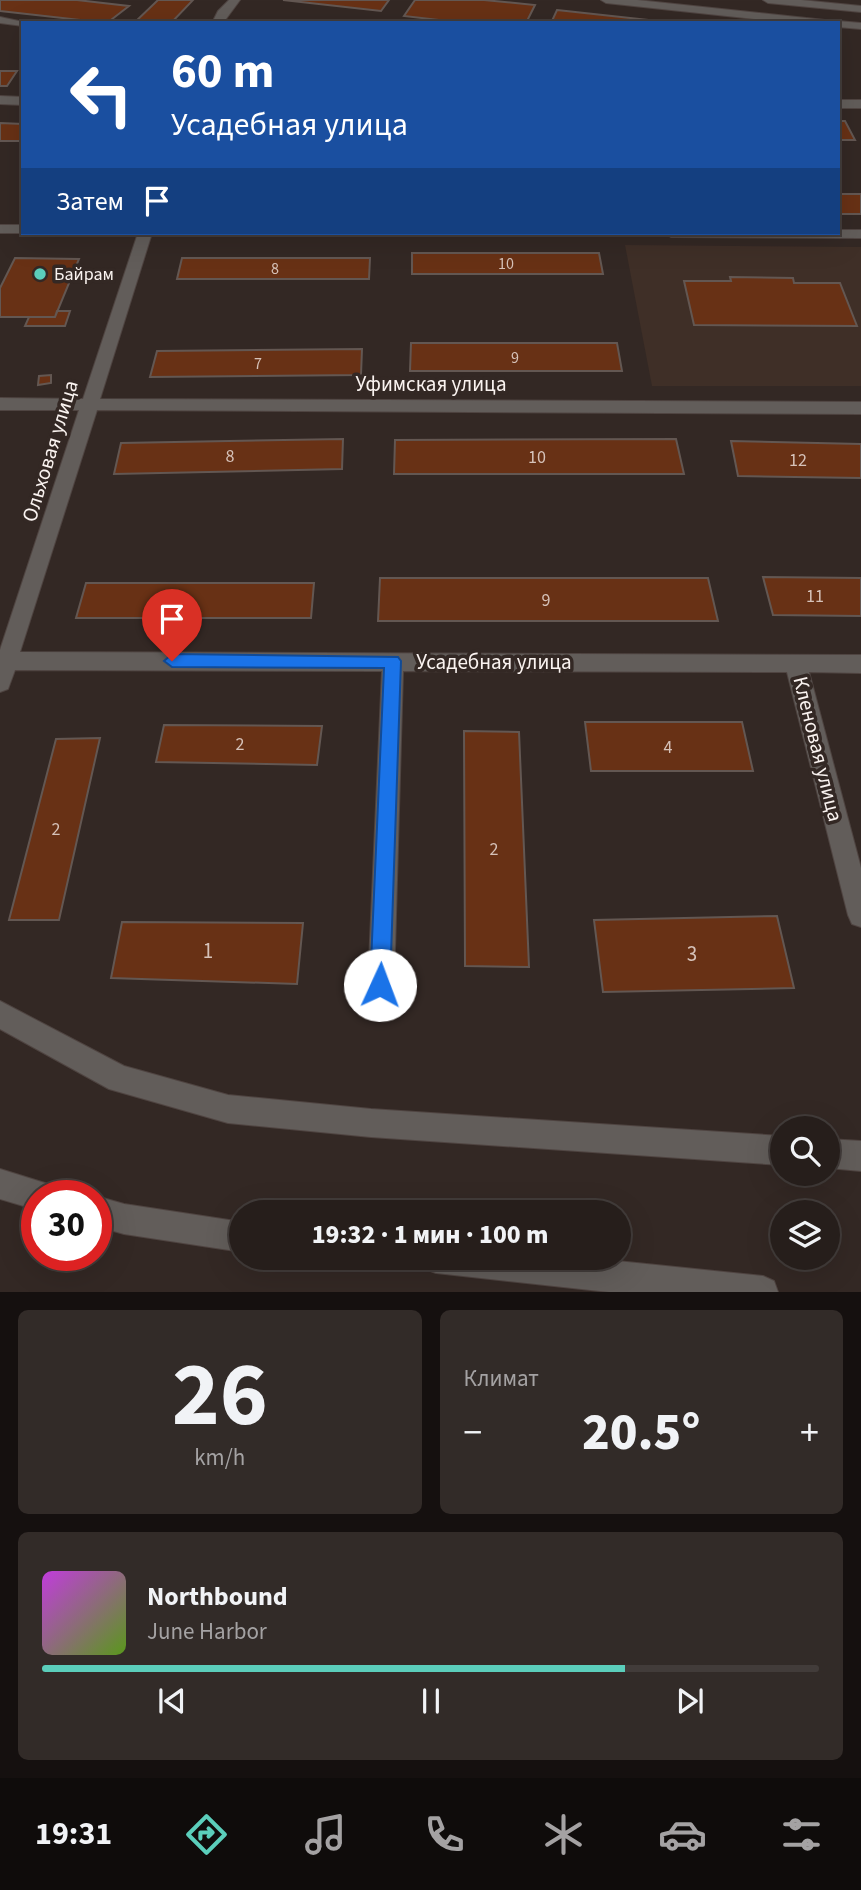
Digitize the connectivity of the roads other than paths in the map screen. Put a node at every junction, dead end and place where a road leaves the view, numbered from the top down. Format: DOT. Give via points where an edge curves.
graph roads {
  1 [pos="235,0"];
  2 [pos="606,0"];
  3 [pos="768,0"];
  4 [pos="861,9"];
  5 [pos="0,20"];
  6 [pos="219,21"];
  7 [pos="806,21"];
  8 [pos="21,23"];
  9 [pos="840,24"];
  10 [pos="861,26"];
  11 [pos="0,100"];
  12 [pos="21,101"];
  13 [pos="840,104"];
  14 [pos="861,104"];
  15 [pos="0,229"];
  16 [pos="21,229"];
  17 [pos="840,233"];
  18 [pos="861,233"];
  19 [pos="144,235"];
  20 [pos="0,404"];
  21 [pos="88,405"];
  22 [pos="861,408"];
  23 [pos="4,661"];
  24 [pos="393,661"];
  25 [pos="796,664"];
  26 [pos="861,664"];
  27 [pos="0,683"];
  28 [pos="861,915"];
  29 [pos="380,985"];
  30 [pos="0,1014"];
  31 [pos="770,1150"];
  32 [pos="840,1155"];
  33 [pos="861,1156"];
  34 [pos="0,1184"];
  35 [pos="21,1190"];
  36 [pos="112,1216"];
  37 [pos="229,1235"];
  38 [pos="551,1270"];
  39 [pos="763,1292"];
  1 -- 6 [label="street"];
  2 -- 7 [label="street"];
  3 -- 4 [label="street"];
  5 -- 8 [label="street"];
  9 -- 10 [label="street"];
  11 -- 12 [label="street"];
  13 -- 14 [label="street"];
  15 -- 16 [label="street"];
  17 -- 18 [label="street"];
  19 -- 21 [label="street, Ольховая улица"];
  20 -- 21 [label="street, Уфимская улица"];
  21 -- 22 [label="street, Уфимская улица"];
  21 -- 23 [label="street, Ольховая улица"];
  23 -- 24 [label="street, Усадебная улица"];
  23 -- 27 [label="street, Ольховая улица"];
  24 -- 25 [label="street, Усадебная улица"];
  24 -- 29 [label="street"];
  25 -- 26 [label="street, Усадебная улица"];
  25 -- 28 [label="street, Кленовая улица"];
  30 -- 31 [label="street" via="119,1079 228,1109"];
  32 -- 33 [label="street"];
  34 -- 35 [label="street"];
  36 -- 37 [label="street"];
  38 -- 39 [label="street"];
}
